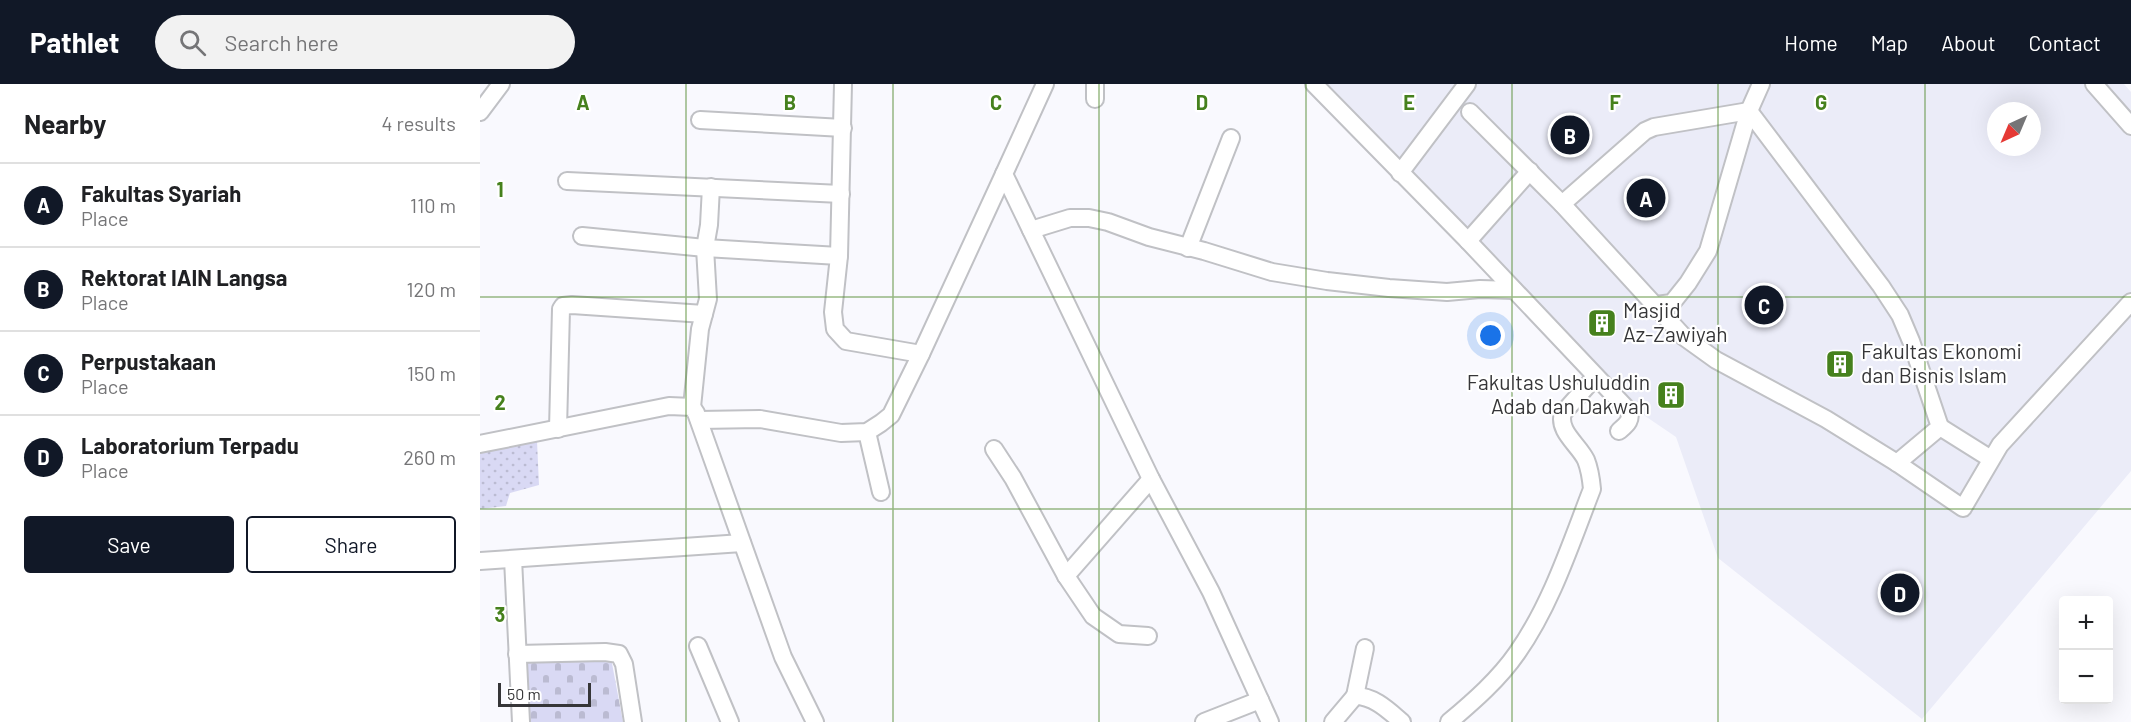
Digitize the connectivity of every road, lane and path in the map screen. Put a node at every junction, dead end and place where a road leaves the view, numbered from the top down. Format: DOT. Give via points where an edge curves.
graph roads {
  1 [pos="501,84"];
  2 [pos="843,84"];
  3 [pos="1045,84"];
  4 [pos="1314,84"];
  5 [pos="1467,84"];
  6 [pos="1761,84"];
  7 [pos="2094,84"];
  8 [pos="1749,111"];
  9 [pos="480,112"];
  10 [pos="1470,112"];
  11 [pos="700,120"];
  12 [pos="2131,126"];
  13 [pos="843,128"];
  14 [pos="1232,138"];
  15 [pos="1530,171"];
  16 [pos="1400,172"];
  17 [pos="1004,174"];
  18 [pos="567,181"];
  19 [pos="711,187"];
  20 [pos="841,194"];
  21 [pos="1563,204"];
  22 [pos="1030,230"];
  23 [pos="582,236"];
  24 [pos="1468,241"];
  25 [pos="705,248"];
  26 [pos="1188,248"];
  27 [pos="839,256"];
  28 [pos="1514,290"];
  29 [pos="2131,303"];
  30 [pos="1656,305"];
  31 [pos="704,314"];
  32 [pos="921,354"];
  33 [pos="1595,377"];
  34 [pos="695,414"];
  35 [pos="1940,427"];
  36 [pos="558,429"];
  37 [pos="1619,431"];
  38 [pos="867,432"];
  39 [pos="480,444"];
  40 [pos="994,449"];
  41 [pos="1991,459"];
  42 [pos="1898,463"];
  43 [pos="1151,479"];
  44 [pos="881,492"];
  45 [pos="742,543"];
  46 [pos="513,559"];
  47 [pos="480,561"];
  48 [pos="1066,576"];
  49 [pos="1148,636"];
  50 [pos="698,646"];
  51 [pos="1365,648"];
  52 [pos="517,654"];
  53 [pos="1355,696"];
  54 [pos="1260,700"];
  55 [pos="521,722"];
  56 [pos="633,722"];
  57 [pos="730,722"];
  58 [pos="815,722"];
  59 [pos="1204,722"];
  60 [pos="1270,722"];
  61 [pos="1333,722"];
  62 [pos="1402,722"];
  63 [pos="1449,722"];
  1 -- 9 [label="street"];
  2 -- 13 [label="street"];
  3 -- 17 [label="street"];
  4 -- 16 [label="street"];
  5 -- 16 [label="street"];
  6 -- 8 [label="street"];
  7 -- 12 [label="street"];
  8 -- 21 [label="street" via="1645,131"];
  8 -- 30 [label="street" via="1708,251 1672,303"];
  8 -- 35 [label="street" via="1900,315"];
  10 -- 15 [label="street"];
  11 -- 13 [label="street"];
  13 -- 20 [label="street"];
  14 -- 26 [label="street"];
  15 -- 21 [label="street"];
  15 -- 24 [label="street"];
  16 -- 24 [label="street"];
  17 -- 22 [label="street"];
  17 -- 32 [label="street"];
  18 -- 19 [label="street"];
  19 -- 20 [label="street"];
  19 -- 25 [label="street"];
  20 -- 27 [label="street"];
  21 -- 30 [label="street"];
  22 -- 26 [label="street" via="1070,218 1089,218"];
  22 -- 43 [label="street"];
  23 -- 25 [label="street"];
  24 -- 28 [label="street"];
  25 -- 27 [label="street"];
  25 -- 31 [label="street" via="708,299"];
  26 -- 28 [label="street" via="1272,272 1327,281 1447,292"];
  27 -- 32 [label="street" via="834,312 838,334 846,341"];
  28 -- 33 [label="street"];
  29 -- 41 [label="street"];
  30 -- 42 [label="street" via="1684,337 1716,360"];
  31 -- 34 [label="street"];
  31 -- 36 [label="street" via="563,306"];
  32 -- 38 [label="street" via="891,415"];
  33 -- 37 [label="street" via="1630,415"];
  33 -- 63 [label="street" via="1561,419 1585,458 1592,489 1547,602 1516,654 1478,698"];
  34 -- 36 [label="street" via="669,406"];
  34 -- 38 [label="street" via="760,419 841,433"];
  34 -- 45 [label="street"];
  35 -- 41 [label="street"];
  35 -- 42 [label="street"];
  36 -- 39 [label="street"];
  38 -- 44 [label="street"];
  40 -- 48 [label="street"];
  41 -- 42 [label="street" via="1963,508"];
  43 -- 48 [label="street"];
  43 -- 54 [label="street" via="1211,592"];
  45 -- 46 [label="street"];
  45 -- 58 [label="street" via="783,657"];
  46 -- 47 [label="street"];
  46 -- 52 [label="street"];
  48 -- 49 [label="street" via="1094,616 1119,634"];
  50 -- 57 [label="street"];
  51 -- 53 [label="street"];
  52 -- 55 [label="street"];
  52 -- 56 [label="street" via="619,654"];
  53 -- 61 [label="street"];
  53 -- 62 [label="street" via="1382,705"];
  54 -- 59 [label="street"];
  54 -- 60 [label="street"];
}
